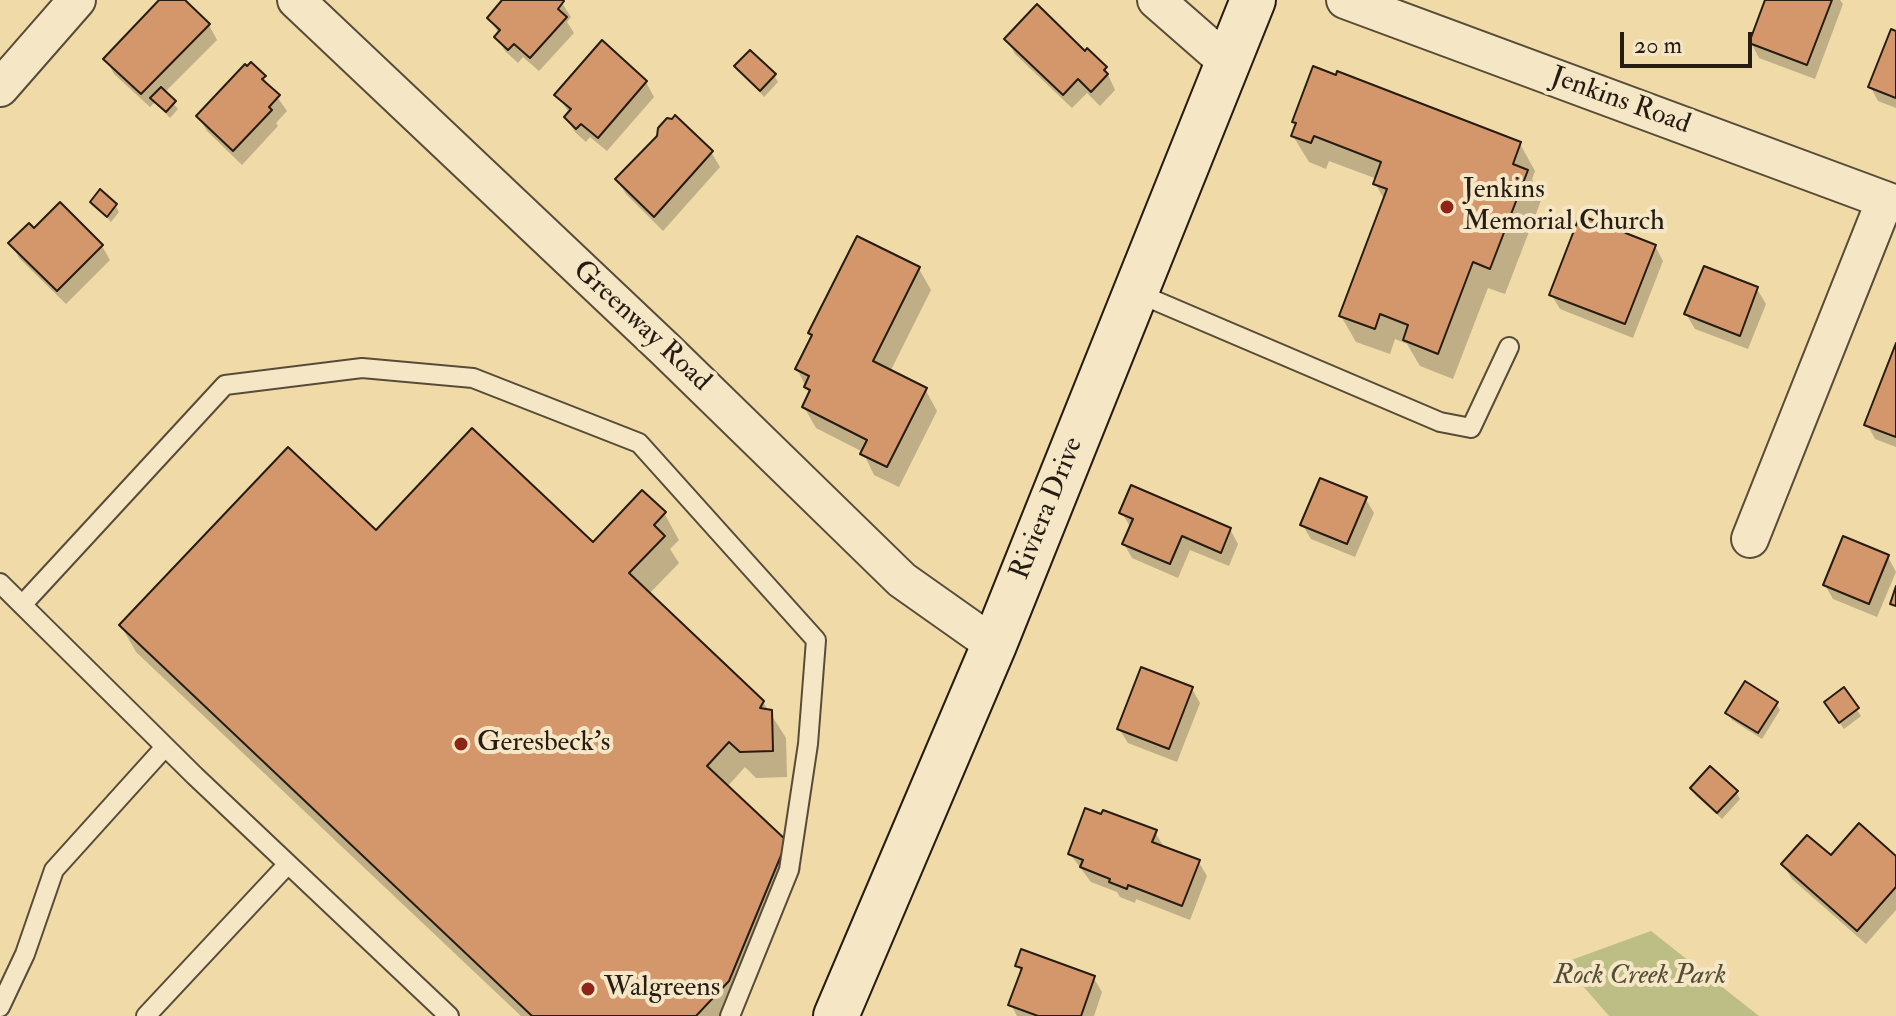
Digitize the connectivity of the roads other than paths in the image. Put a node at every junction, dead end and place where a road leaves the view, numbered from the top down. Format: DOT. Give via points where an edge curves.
graph roads {
  1 [pos="77,0"];
  2 [pos="296,0"];
  3 [pos="1156,0"];
  4 [pos="1253,0"];
  5 [pos="1345,0"];
  6 [pos="1228,63"];
  7 [pos="0,88"];
  8 [pos="1890,202"];
  9 [pos="1135,292"];
  10 [pos="1509,347"];
  11 [pos="1750,539"];
  12 [pos="0,583"];
  13 [pos="22,605"];
  14 [pos="994,645"];
  15 [pos="165,747"];
  16 [pos="288,864"];
  17 [pos="0,1007"];
  18 [pos="146,1016"];
  19 [pos="449,1016"];
  20 [pos="730,1016"];
  21 [pos="836,1016"];
  1 -- 7 [label="street"];
  2 -- 14 [label="street, Greenway Road" via="902,580"];
  3 -- 6 [label="street"];
  4 -- 6 [label="street, Riviera Drive"];
  5 -- 8 [label="street, Jenkins Road"];
  6 -- 9 [label="street, Riviera Drive"];
  8 -- 11 [label="street"];
  9 -- 10 [label="lane" via="1440,422 1471,428"];
  9 -- 14 [label="street, Riviera Drive"];
  12 -- 13 [label="lane"];
  13 -- 15 [label="lane"];
  13 -- 20 [label="lane" via="225,385 362,368 473,378 639,443 816,640 808,744 789,870"];
  14 -- 21 [label="street, Riviera Drive"];
  15 -- 16 [label="lane"];
  15 -- 17 [label="lane" via="54,870"];
  16 -- 18 [label="lane"];
  16 -- 19 [label="lane"];
}
